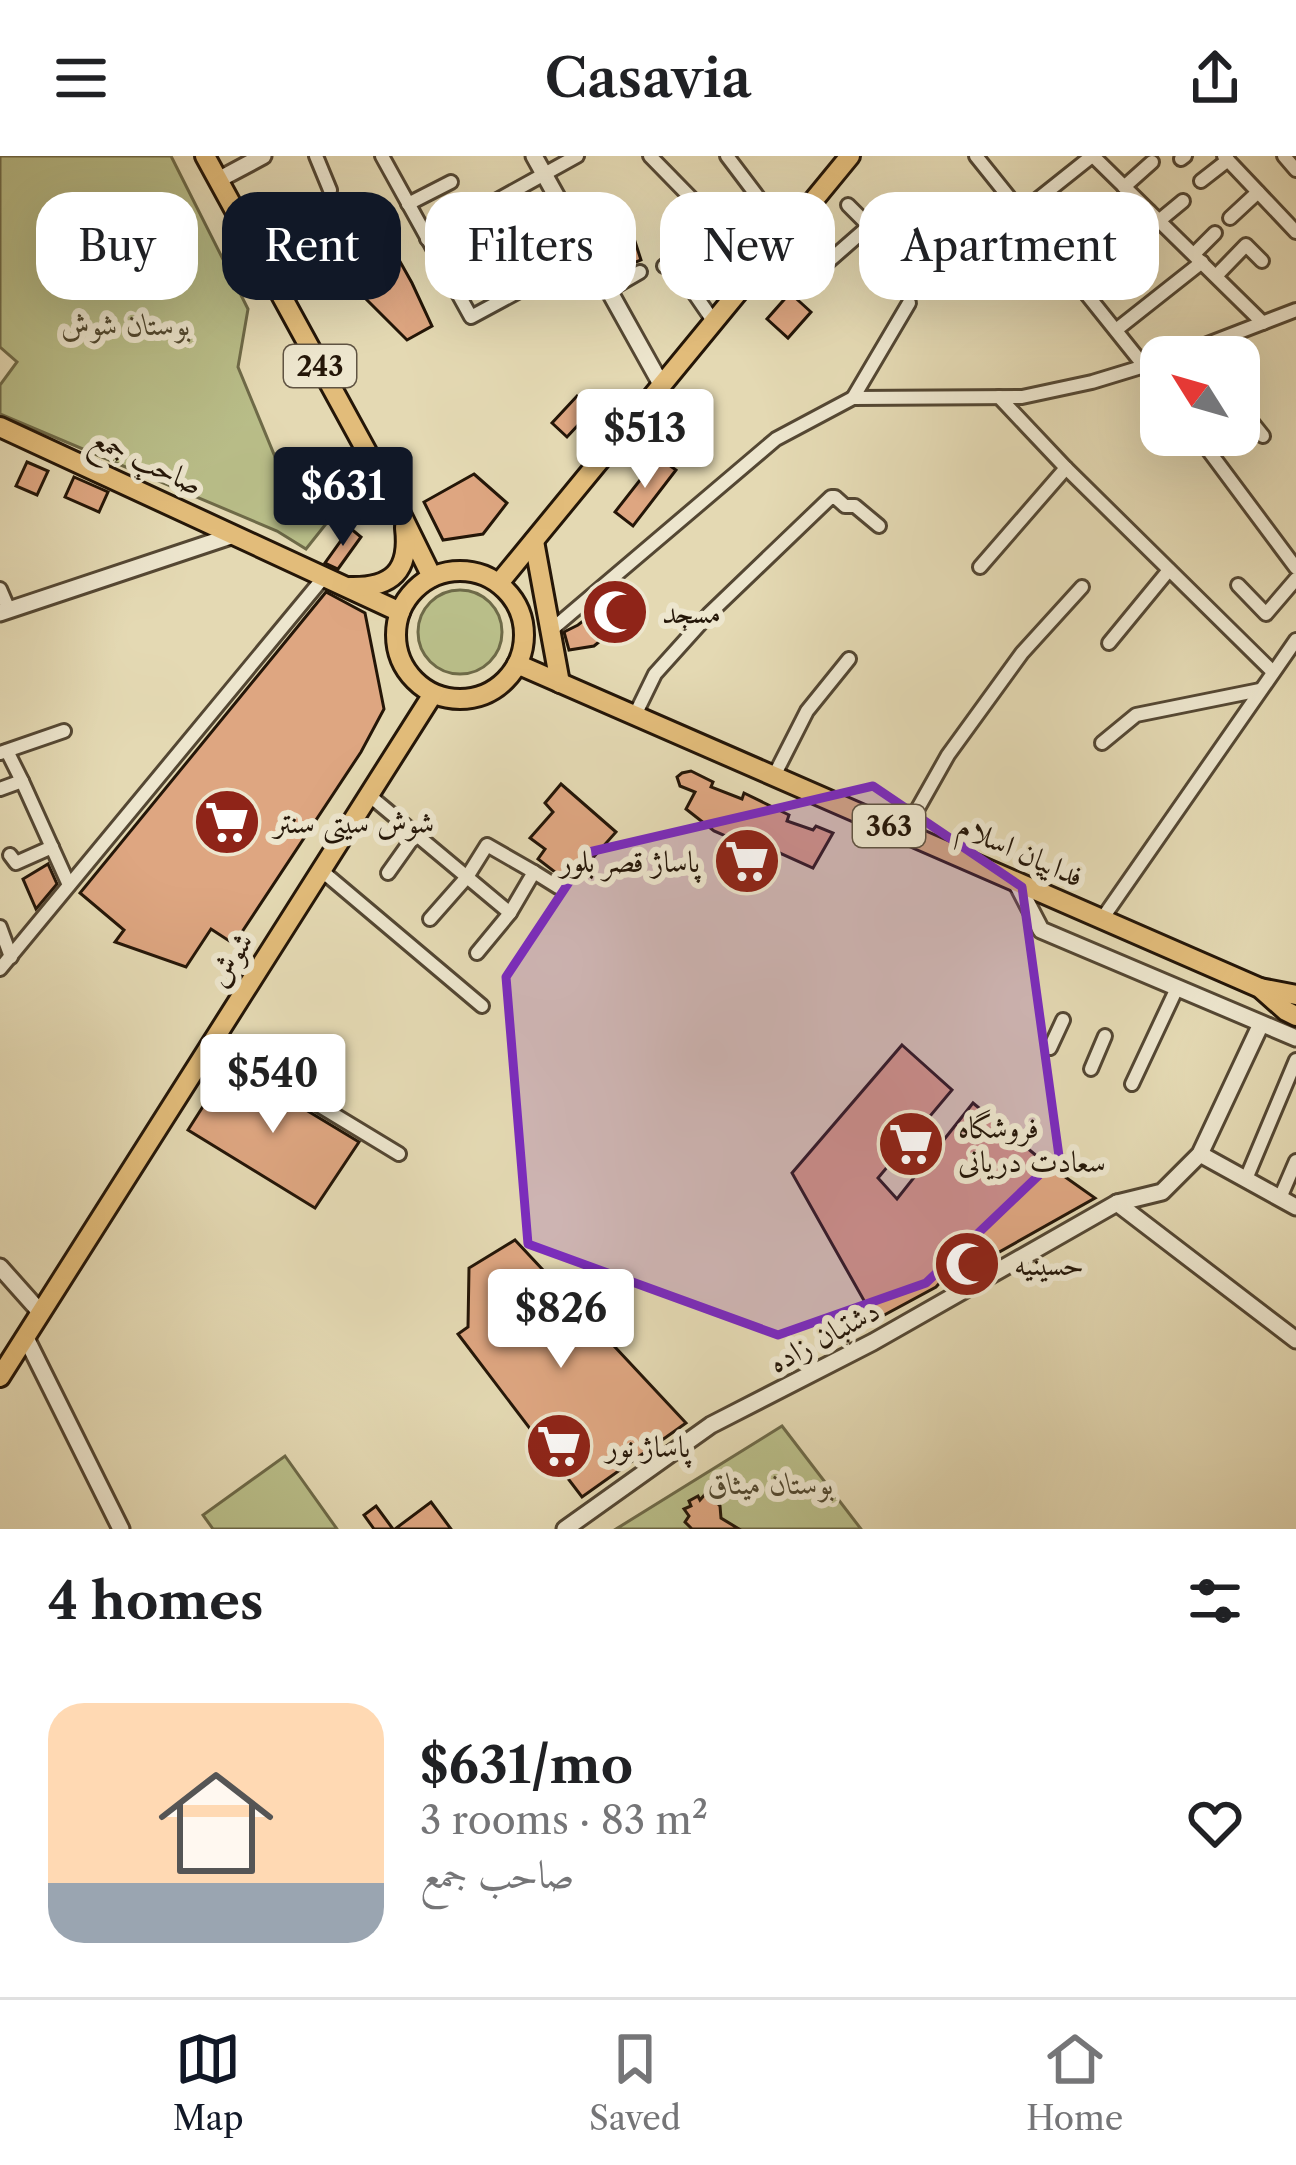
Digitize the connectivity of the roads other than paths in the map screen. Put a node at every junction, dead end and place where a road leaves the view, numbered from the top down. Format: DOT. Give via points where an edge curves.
graph roads {
  1 [pos="205,156"];
  2 [pos="263,156"];
  3 [pos="316,156"];
  4 [pos="382,156"];
  5 [pos="534,156"];
  6 [pos="577,156"];
  7 [pos="650,156"];
  8 [pos="728,156"];
  9 [pos="850,156"];
  10 [pos="976,156"];
  11 [pos="1092,156"];
  12 [pos="1284,156"];
  13 [pos="1230,159"];
  14 [pos="1152,162"];
  15 [pos="1296,170"];
  16 [pos="544,174"];
  17 [pos="218,180"];
  18 [pos="1201,181"];
  19 [pos="451,182"];
  20 [pos="1124,187"];
  21 [pos="330,190"];
  22 [pos="512,192"];
  23 [pos="554,192"];
  24 [pos="685,192"];
  25 [pos="754,192"];
  26 [pos="1005,192"];
  27 [pos="1046,192"];
  28 [pos="1129,192"];
  29 [pos="1258,192"];
  30 [pos="1183,201"];
  31 [pos="408,204"];
  32 [pos="848,205"];
  33 [pos="1159,214"];
  34 [pos="859,217"];
  35 [pos="1230,218"];
  36 [pos="1159,220"];
  37 [pos="1294,227"];
  38 [pos="1215,233"];
  39 [pos="859,234"];
  40 [pos="425,235"];
  41 [pos="835,255"];
  42 [pos="1198,258"];
  43 [pos="1262,261"];
  44 [pos="640,272"];
  45 [pos="636,274"];
  46 [pos="1216,275"];
  47 [pos="461,300"];
  48 [pos="502,300"];
  49 [pos="615,300"];
  50 [pos="699,300"];
  51 [pos="1092,300"];
  52 [pos="909,303"];
  53 [pos="1296,310"];
  54 [pos="714,322"];
  55 [pos="1263,323"];
  56 [pos="1117,330"];
  57 [pos="1234,336"];
  58 [pos="1140,359"];
  59 [pos="1140,368"];
  60 [pos="661,384"];
  61 [pos="998,397"];
  62 [pos="854,398"];
  63 [pos="0,428"];
  64 [pos="1260,432"];
  65 [pos="1263,436"];
  66 [pos="1213,456"];
  67 [pos="1066,468"];
  68 [pos="402,516"];
  69 [pos="879,526"];
  70 [pos="234,535"];
  71 [pos="534,541"];
  72 [pos="980,567"];
  73 [pos="1296,568"];
  74 [pos="1169,571"];
  75 [pos="324,577"];
  76 [pos="432,577"];
  77 [pos="1296,579"];
  78 [pos="499,584"];
  79 [pos="1238,585"];
  80 [pos="345,586"];
  81 [pos="1082,586"];
  82 [pos="0,590"];
  83 [pos="4,612"];
  84 [pos="400,612"];
  85 [pos="550,631"];
  86 [pos="1296,640"];
  87 [pos="1108,643"];
  88 [pos="849,659"];
  89 [pos="518,664"];
  90 [pos="1273,672"];
  91 [pos="560,683"];
  92 [pos="1261,690"];
  93 [pos="433,694"];
  94 [pos="635,716"];
  95 [pos="64,730"];
  96 [pos="1102,742"];
  97 [pos="3,752"];
  98 [pos="774,776"];
  99 [pos="22,781"];
  100 [pos="0,789"];
  101 [pos="370,796"];
  102 [pos="904,833"];
  103 [pos="415,835"];
  104 [pos="52,847"];
  105 [pos="10,855"];
  106 [pos="322,871"];
  107 [pos="534,872"];
  108 [pos="388,873"];
  109 [pos="467,877"];
  110 [pos="1016,882"];
  111 [pos="70,885"];
  112 [pos="558,886"];
  113 [pos="510,913"];
  114 [pos="430,919"];
  115 [pos="1102,919"];
  116 [pos="0,927"];
  117 [pos="477,953"];
  118 [pos="11,957"];
  119 [pos="0,969"];
  120 [pos="1177,988"];
  121 [pos="1261,988"];
  122 [pos="1296,994"];
  123 [pos="482,1006"];
  124 [pos="1296,1016"];
  125 [pos="1063,1020"];
  126 [pos="1261,1024"];
  127 [pos="1105,1036"];
  128 [pos="1296,1039"];
  129 [pos="213,1041"];
  130 [pos="1051,1048"];
  131 [pos="1296,1060"];
  132 [pos="1091,1070"];
  133 [pos="1132,1084"];
  134 [pos="399,1154"];
  135 [pos="1200,1154"];
  136 [pos="1296,1161"];
  137 [pos="1246,1179"];
  138 [pos="1280,1198"];
  139 [pos="1117,1203"];
  140 [pos="1296,1208"];
  141 [pos="0,1267"];
  142 [pos="41,1313"];
  143 [pos="26,1338"];
  144 [pos="1296,1340"];
  145 [pos="0,1377"];
  146 [pos="121,1529"];
  147 [pos="565,1529"];
  1 -- 17 [label="main road, 243"];
  2 -- 17 [label="street"];
  3 -- 21 [label="street"];
  4 -- 31 [label="street"];
  5 -- 16 [label="street"];
  6 -- 16 [label="street"];
  7 -- 24 [label="street"];
  8 -- 25 [label="street"];
  9 -- 54 [label="main road"];
  10 -- 26 [label="street"];
  11 -- 20 [label="street"];
  11 -- 27 [label="street"];
  12 -- 15 [label="street"];
  13 -- 18 [label="street"];
  13 -- 29 [label="street"];
  14 -- 20 [label="street"];
  16 -- 22 [label="street"];
  16 -- 23 [label="street"];
  17 -- 68 [label="main road, 243"];
  19 -- 31 [label="street"];
  20 -- 28 [label="street"];
  29 -- 35 [label="street"];
  29 -- 37 [label="street"];
  30 -- 33 [label="street"];
  31 -- 40 [label="street"];
  32 -- 34 [label="street"];
  36 -- 42 [label="street"];
  38 -- 42 [label="street"];
  39 -- 41 [label="street"];
  42 -- 46 [label="street"];
  42 -- 56 [label="street"];
  43 -- 46 [label="street" via="1246,245"];
  44 -- 45 [label="street"];
  46 -- 55 [label="street"];
  47 -- 48 [label="street" via="471,317"];
  49 -- 60 [label="street"];
  50 -- 54 [label="street"];
  51 -- 56 [label="street"];
  52 -- 62 [label="street"];
  53 -- 55 [label="street"];
  54 -- 60 [label="main road"];
  55 -- 57 [label="street"];
  56 -- 58 [label="street"];
  59 -- 61 [label="street"];
  60 -- 71 [label="main road"];
  61 -- 62 [label="street"];
  61 -- 67 [label="street"];
  62 -- 85 [label="street" via="776,439"];
  63 -- 70 [label="main road, صاحب جمع"];
  64 -- 65 [label="street"];
  66 -- 73 [label="street"];
  67 -- 72 [label="street"];
  67 -- 74 [label="street"];
  68 -- 76 [label="main road, 243"];
  68 -- 80 [label="main road" via="400,568 382,584"];
  69 -- 94 [label="street" via="831,497 709,614 656,674"];
  70 -- 75 [label="main road, صاحب جمع"];
  70 -- 83 [label="street"];
  71 -- 78 [label="main road"];
  71 -- 85 [label="main road"];
  74 -- 87 [label="street"];
  74 -- 90 [label="street"];
  75 -- 80 [label="main road, صاحب جمع"];
  75 -- 111 [label="street"];
  76 -- 78 [label="main road" via="463,570"];
  76 -- 84 [label="main road"];
  77 -- 79 [label="street" via="1266,614"];
  78 -- 89 [label="main road" via="523,618"];
  80 -- 84 [label="main road, صاحب جمع"];
  81 -- 102 [label="street" via="948,755"];
  82 -- 83 [label="street"];
  84 -- 93 [label="main road" via="400,659"];
  85 -- 91 [label="main road"];
  86 -- 90 [label="street"];
  88 -- 98 [label="street" via="807,711"];
  89 -- 91 [label="main road, فداییان اسلام / 363"];
  89 -- 93 [label="main road" via="480,696"];
  90 -- 92 [label="street"];
  91 -- 94 [label="main road, فداییان اسلام / 363"];
  92 -- 96 [label="street" via="1136,715"];
  92 -- 115 [label="street"];
  93 -- 101 [label="main road, شوش"];
  94 -- 98 [label="main road, فداییان اسلام / 363"];
  95 -- 97 [label="street"];
  97 -- 99 [label="street"];
  98 -- 102 [label="main road, فداییان اسلام / 363"];
  99 -- 100 [label="street"];
  99 -- 104 [label="street"];
  101 -- 103 [label="street"];
  101 -- 106 [label="main road, شوش"];
  102 -- 110 [label="main road, فداییان اسلام / 363"];
  103 -- 108 [label="street"];
  103 -- 109 [label="street"];
  104 -- 105 [label="street" via="16,863"];
  104 -- 111 [label="street"];
  106 -- 123 [label="street"];
  106 -- 129 [label="main road, شوش"];
  107 -- 109 [label="street" via="488,845"];
  107 -- 112 [label="street"];
  107 -- 113 [label="street"];
  109 -- 113 [label="street"];
  109 -- 114 [label="street"];
  110 -- 115 [label="main road, فداییان اسلام / 363"];
  110 -- 120 [label="street" via="1041,930"];
  111 -- 118 [label="street"];
  113 -- 117 [label="street"];
  115 -- 121 [label="main road, فداییان اسلام / 363"];
  116 -- 118 [label="street"];
  118 -- 119 [label="street"];
  120 -- 126 [label="street"];
  120 -- 133 [label="street"];
  121 -- 122 [label="main road"];
  121 -- 124 [label="main road, فداییان اسلام / 363"];
  125 -- 130 [label="street"];
  126 -- 128 [label="street"];
  126 -- 135 [label="street"];
  127 -- 132 [label="street"];
  129 -- 134 [label="street"];
  129 -- 142 [label="main road, شوش"];
  131 -- 137 [label="street"];
  135 -- 137 [label="street"];
  135 -- 139 [label="street, دشتبان زاده" via="1162,1192"];
  136 -- 138 [label="street"];
  137 -- 138 [label="street"];
  138 -- 140 [label="street"];
  139 -- 144 [label="street"];
  139 -- 147 [label="street, دشتبان زاده" via="711,1426"];
  141 -- 142 [label="street"];
  142 -- 143 [label="main road, شوش"];
  143 -- 145 [label="main road, شوش"];
  143 -- 146 [label="street"];
}
